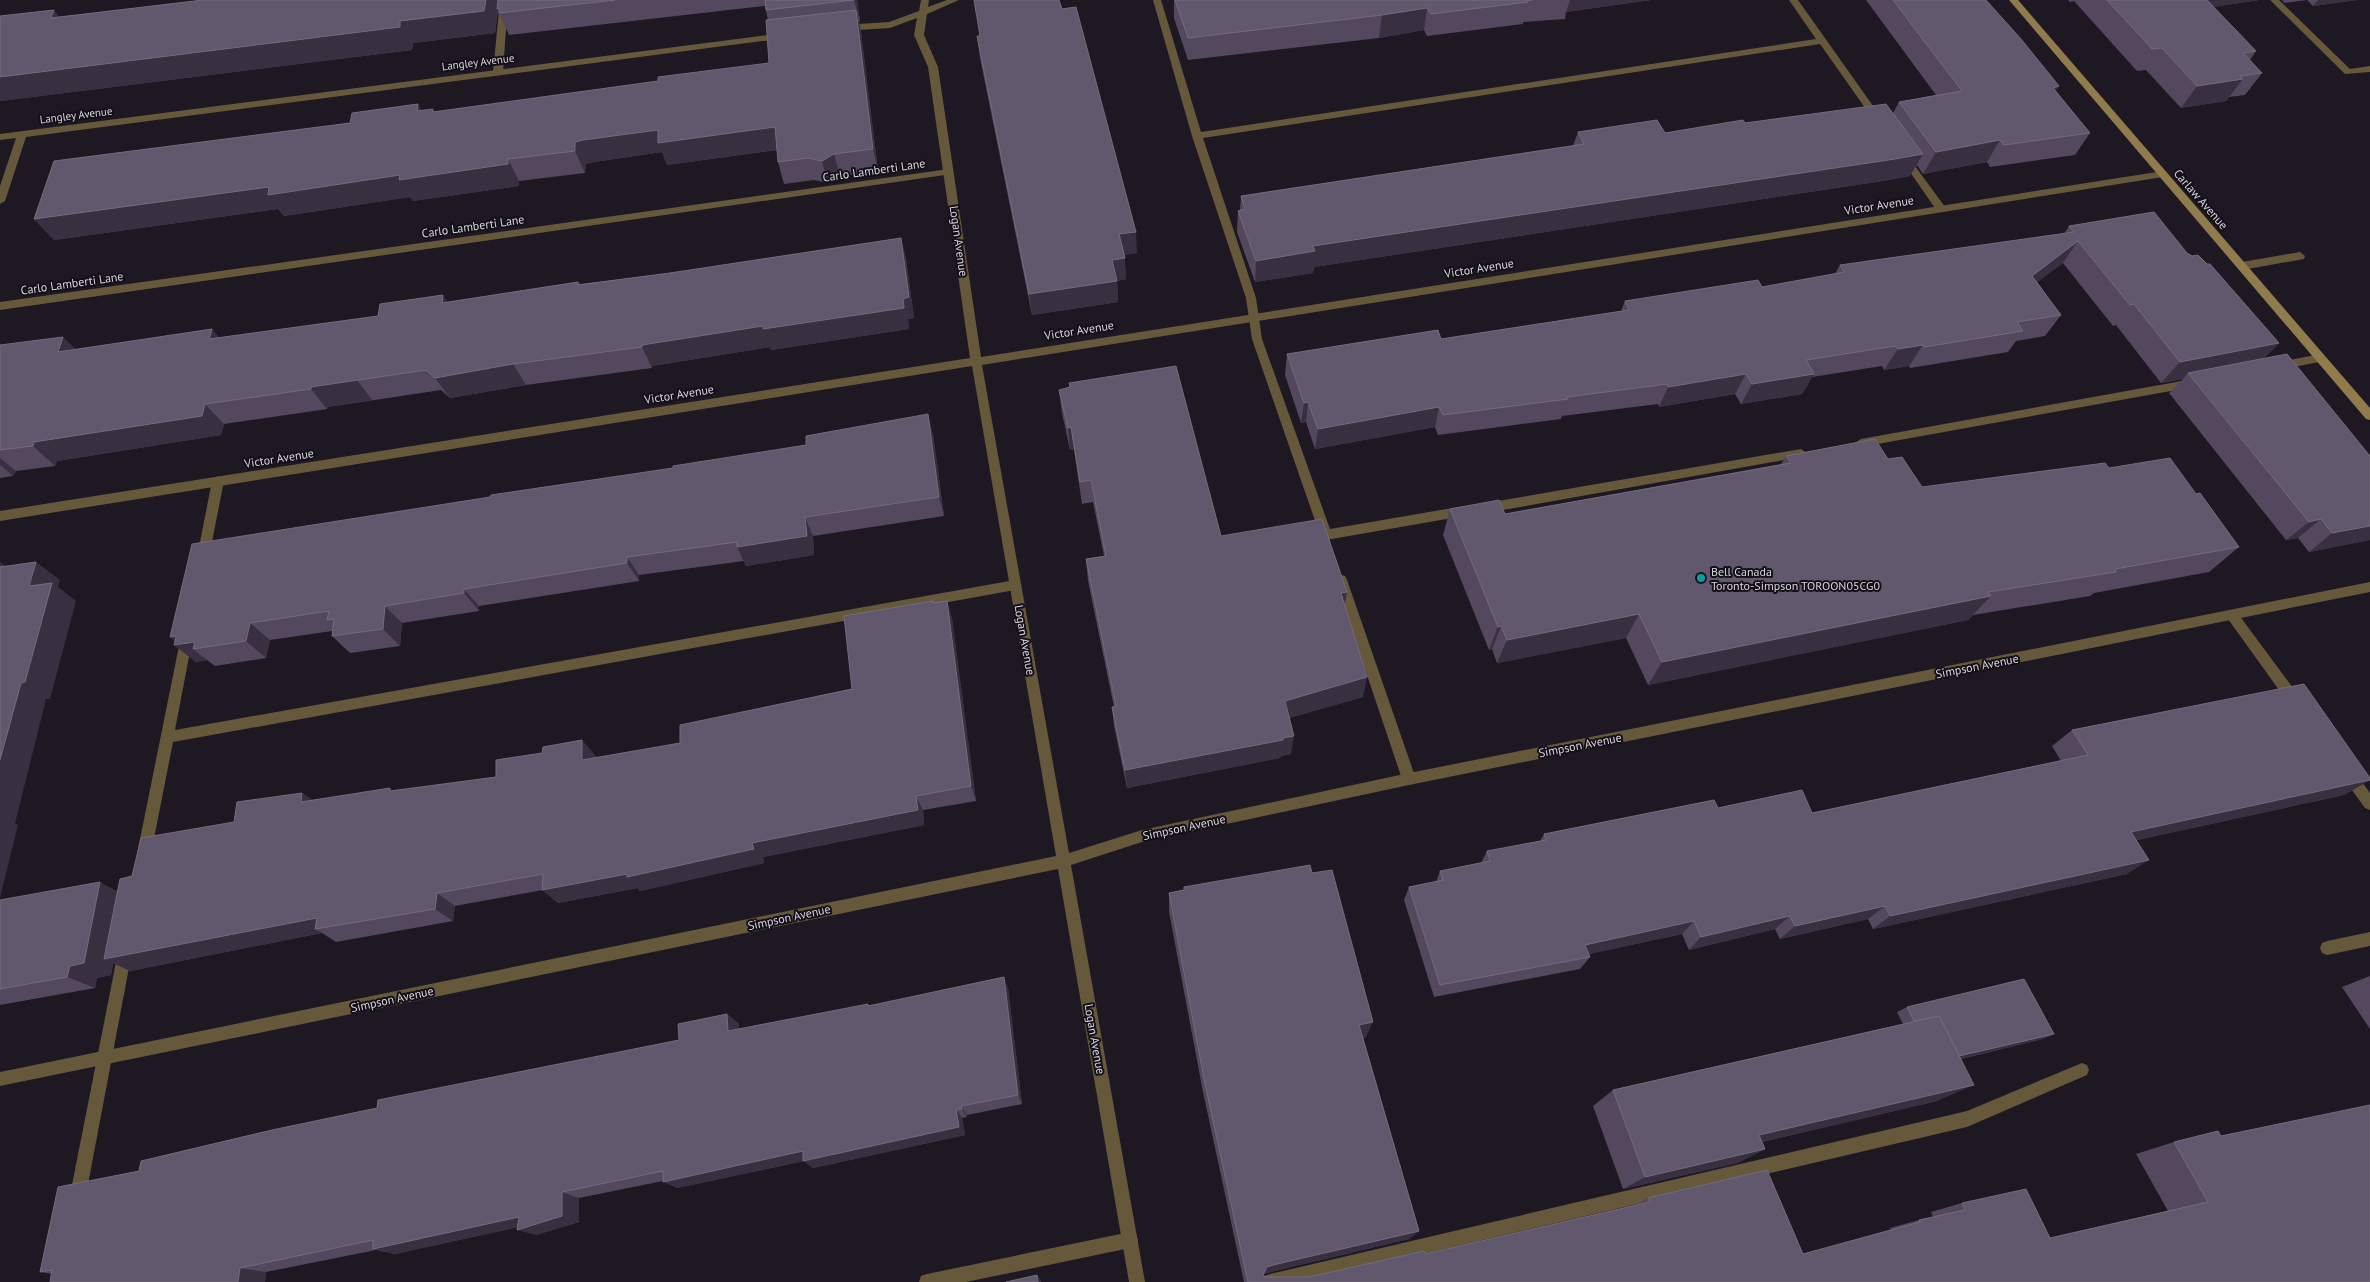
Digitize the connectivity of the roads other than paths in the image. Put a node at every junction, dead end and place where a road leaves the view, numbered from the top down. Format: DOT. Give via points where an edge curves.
graph roads {
  1 [pos="504,0"];
  2 [pos="925,0"];
  3 [pos="955,0"];
  4 [pos="1157,0"];
  5 [pos="1793,0"];
  6 [pos="2013,0"];
  7 [pos="2274,0"];
  8 [pos="924,12"];
  9 [pos="835,29"];
  10 [pos="796,34"];
  11 [pos="1822,41"];
  12 [pos="2370,68"];
  13 [pos="498,72"];
  14 [pos="1884,128"];
  15 [pos="22,134"];
  16 [pos="1197,136"];
  17 [pos="0,137"];
  18 [pos="1901,152"];
  19 [pos="950,172"];
  20 [pos="2163,174"];
  21 [pos="0,201"];
  22 [pos="1941,209"];
  23 [pos="2300,256"];
  24 [pos="2242,266"];
  25 [pos="0,306"];
  26 [pos="1254,317"];
  27 [pos="2320,358"];
  28 [pos="976,360"];
  29 [pos="2264,369"];
  30 [pos="2207,380"];
  31 [pos="2370,416"];
  32 [pos="1852,445"];
  33 [pos="1813,451"];
  34 [pos="218,481"];
  35 [pos="0,516"];
  36 [pos="1338,572"];
  37 [pos="199,574"];
  38 [pos="1015,585"];
  39 [pos="2370,587"];
  40 [pos="2232,615"];
  41 [pos="189,622"];
  42 [pos="2301,710"];
  43 [pos="166,737"];
  44 [pos="2341,764"];
  45 [pos="1409,779"];
  46 [pos="2370,804"];
  47 [pos="1064,861"];
  48 [pos="142,863"];
  49 [pos="2370,939"];
  50 [pos="127,940"];
  51 [pos="2328,948"];
  52 [pos="104,1059"];
  53 [pos="2082,1070"];
  54 [pos="0,1079"];
  55 [pos="73,1216"];
  56 [pos="1130,1240"];
  57 [pos="927,1282"];
  58 [pos="1137,1282"];
  59 [pos="1270,1282"];
  1 -- 13 [label="street"];
  2 -- 8 [label="street, Logan Avenue"];
  3 -- 8 [label="street"];
  4 -- 16 [label="street"];
  5 -- 11 [label="street"];
  6 -- 20 [label="main road, Carlaw Avenue"];
  7 -- 12 [label="street" via="2348,72"];
  8 -- 9 [label="street" via="890,25"];
  8 -- 19 [label="street, Logan Avenue" via="919,35 932,67"];
  10 -- 13 [label="street, Langley Avenue"];
  11 -- 14 [label="street"];
  11 -- 16 [label="street"];
  13 -- 15 [label="street, Langley Avenue"];
  15 -- 17 [label="street, Langley Avenue"];
  15 -- 21 [label="street"];
  16 -- 26 [label="street" via="1251,298"];
  18 -- 22 [label="street"];
  19 -- 25 [label="street, Carlo Lamberti Lane"];
  19 -- 28 [label="street, Logan Avenue"];
  20 -- 22 [label="street, Victor Avenue"];
  20 -- 24 [label="main road, Carlaw Avenue"];
  22 -- 26 [label="street, Victor Avenue"];
  23 -- 24 [label="street"];
  24 -- 27 [label="main road, Carlaw Avenue"];
  26 -- 28 [label="street, Victor Avenue"];
  26 -- 33 [label="street" via="1256,339 1327,540"];
  27 -- 29 [label="street"];
  27 -- 31 [label="main road, Carlaw Avenue"];
  28 -- 34 [label="street, Victor Avenue"];
  28 -- 38 [label="street, Logan Avenue"];
  30 -- 32 [label="street"];
  34 -- 35 [label="street, Victor Avenue"];
  34 -- 37 [label="street"];
  36 -- 45 [label="street"];
  38 -- 43 [label="street"];
  38 -- 47 [label="street, Logan Avenue"];
  39 -- 40 [label="street, Simpson Avenue"];
  40 -- 42 [label="street"];
  40 -- 45 [label="street, Simpson Avenue"];
  41 -- 43 [label="street"];
  43 -- 48 [label="street"];
  44 -- 46 [label="street"];
  45 -- 47 [label="street, Simpson Avenue" via="1142,836"];
  47 -- 52 [label="street, Simpson Avenue"];
  47 -- 56 [label="street, Logan Avenue"];
  49 -- 51 [label="street"];
  50 -- 52 [label="street"];
  52 -- 54 [label="street, Simpson Avenue"];
  52 -- 55 [label="street"];
  53 -- 59 [label="street" via="1967,1119"];
  56 -- 57 [label="street"];
  56 -- 58 [label="street, Logan Avenue"];
}
